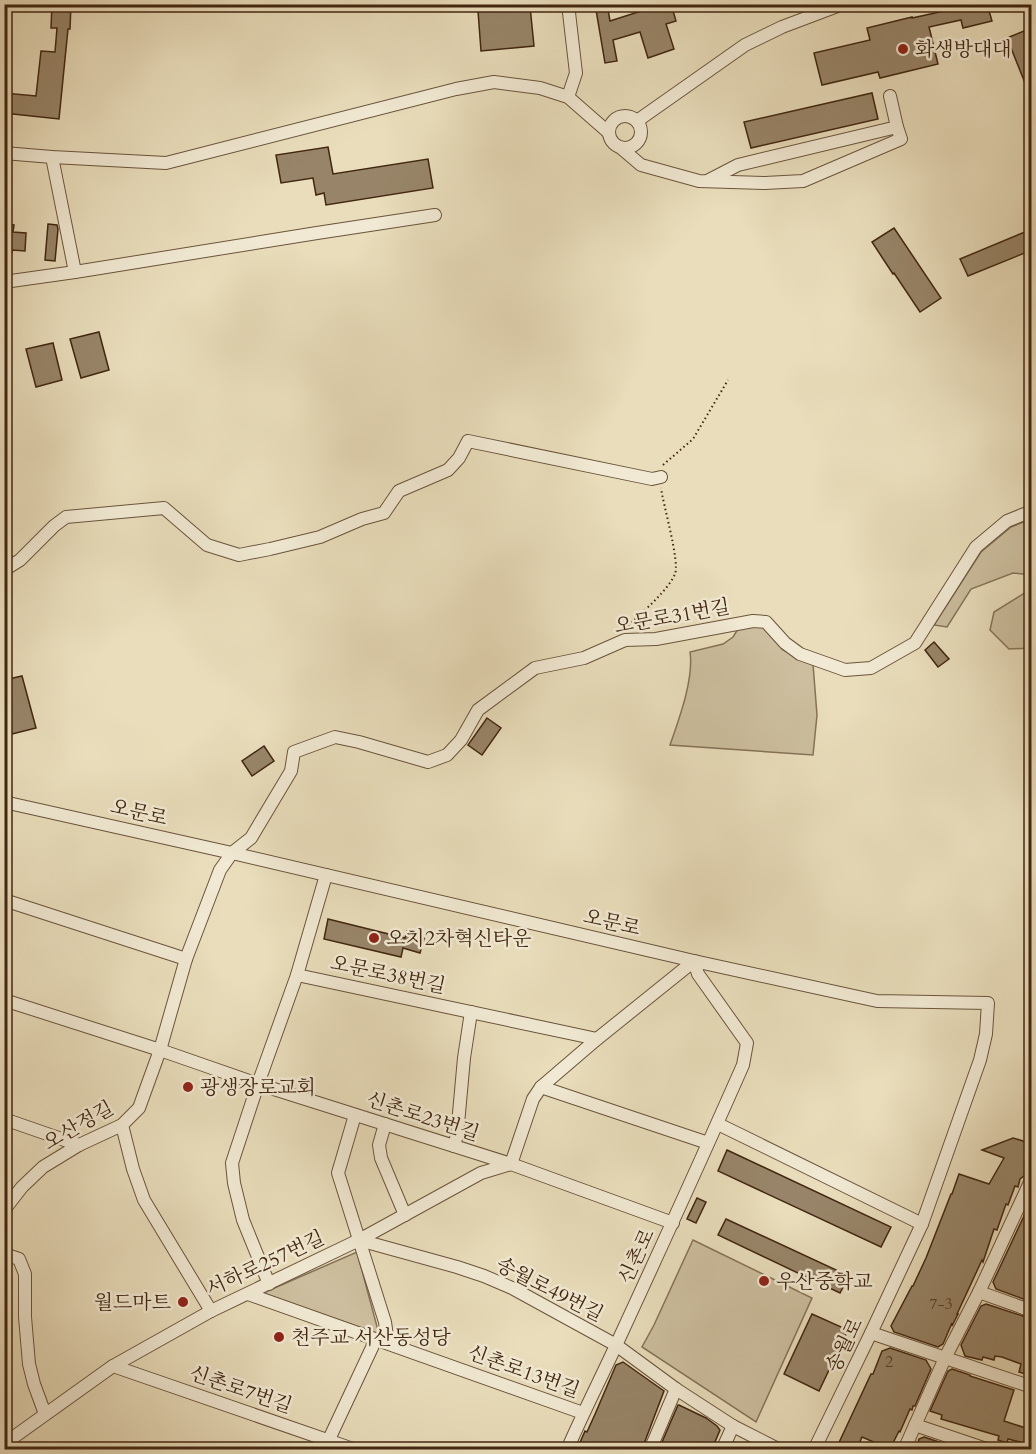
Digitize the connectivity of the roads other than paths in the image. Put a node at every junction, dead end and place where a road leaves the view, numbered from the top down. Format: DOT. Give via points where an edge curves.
graph roads {
  1 [pos="568,4"];
  2 [pos="843,4"];
  3 [pos="890,96"];
  4 [pos="568,97"];
  5 [pos="637,121"];
  6 [pos="897,127"];
  7 [pos="608,132"];
  8 [pos="621,148"];
  9 [pos="4,153"];
  10 [pos="52,157"];
  11 [pos="708,181"];
  12 [pos="435,216"];
  13 [pos="75,272"];
  14 [pos="4,282"];
  15 [pos="661,477"];
  16 [pos="1032,511"];
  17 [pos="4,570"];
  18 [pos="4,802"];
  19 [pos="232,853"];
  20 [pos="326,875"];
  21 [pos="4,900"];
  22 [pos="186,959"];
  23 [pos="694,961"];
  24 [pos="297,975"];
  25 [pos="4,1000"];
  26 [pos="471,1012"];
  27 [pos="597,1039"];
  28 [pos="160,1050"];
  29 [pos="258,1084"];
  30 [pos="541,1087"];
  31 [pos="355,1114"];
  32 [pos="4,1119"];
  33 [pos="385,1124"];
  34 [pos="718,1124"];
  35 [pos="122,1125"];
  36 [pos="708,1143"];
  37 [pos="79,1145"];
  38 [pos="454,1146"];
  39 [pos="511,1164"];
  40 [pos="1032,1178"];
  41 [pos="4,1210"];
  42 [pos="405,1215"];
  43 [pos="673,1223"];
  44 [pos="922,1224"];
  45 [pos="359,1240"];
  46 [pos="4,1254"];
  47 [pos="269,1284"];
  48 [pos="979,1292"];
  49 [pos="248,1294"];
  50 [pos="211,1311"];
  51 [pos="1032,1311"];
  52 [pos="872,1333"];
  53 [pos="376,1339"];
  54 [pos="388,1343"];
  55 [pos="616,1345"];
  56 [pos="945,1358"];
  57 [pos="113,1366"];
  58 [pos="1032,1387"];
  59 [pos="675,1389"];
  60 [pos="583,1413"];
  61 [pos="45,1414"];
  62 [pos="915,1425"];
  63 [pos="733,1426"];
  64 [pos="4,1444"];
  65 [pos="326,1445"];
  66 [pos="356,1449"];
  67 [pos="567,1449"];
  68 [pos="650,1449"];
  69 [pos="723,1449"];
  70 [pos="780,1449"];
  71 [pos="814,1449"];
  72 [pos="904,1449"];
  73 [pos="989,1449"];
  1 -- 4 [label="street" via="576,73"];
  2 -- 5 [label="street" via="745,45"];
  3 -- 6 [label="street"];
  4 -- 7 [label="street"];
  4 -- 10 [label="street" via="540,88 494,82 166,163"];
  5 -- 7 [label="street" via="628,116 617,118"];
  5 -- 8 [label="street" via="641,130 639,140 632,147"];
  6 -- 11 [label="street" via="738,165"];
  6 -- 11 [label="street" via="901,139 803,181"];
  7 -- 8 [label="street" via="612,142"];
  8 -- 11 [label="street" via="641,165"];
  9 -- 10 [label="street"];
  10 -- 13 [label="street"];
  12 -- 13 [label="street"];
  13 -- 14 [label="street"];
  15 -- 17 [label="street" via="652,479 468,441 448,470 399,491 384,513 320,537 239,555 207,545 164,508 66,517"];
  16 -- 19 [label="street, 오문로31번길" via="1007,521 976,548 915,643 871,668 845,670 801,654 784,643 766,622 625,640 584,658 535,668 478,710 461,740 447,755 428,762 335,737 294,752 291,771 251,838"];
  18 -- 19 [label="street, 오문로"];
  19 -- 20 [label="street, 오문로"];
  19 -- 22 [label="street, 오산정길" via="220,870"];
  20 -- 23 [label="street, 오문로"];
  20 -- 24 [label="street, 오문로38번길"];
  21 -- 22 [label="street"];
  22 -- 28 [label="street, 오산정길"];
  23 -- 27 [label="street"];
  23 -- 34 [label="street, 신촌로" via="698,974 747,1043 743,1065"];
  23 -- 44 [label="street, 오문로" via="877,1001 988,1003 980,1060"];
  24 -- 26 [label="street, 오문로38번길"];
  24 -- 29 [label="street, 오문로38번길"];
  25 -- 28 [label="street, 신촌로23번길"];
  26 -- 27 [label="street, 오문로38번길"];
  26 -- 38 [label="street"];
  27 -- 30 [label="street"];
  28 -- 29 [label="street, 신촌로23번길"];
  28 -- 35 [label="street, 오산정길" via="139,1108"];
  29 -- 31 [label="street, 신촌로23번길"];
  29 -- 47 [label="street, 오문로38번길" via="232,1162 243,1220"];
  30 -- 36 [label="street"];
  30 -- 39 [label="street" via="533,1099"];
  31 -- 33 [label="street, 신촌로23번길"];
  31 -- 45 [label="street" via="339,1173"];
  32 -- 37 [label="street"];
  33 -- 38 [label="street, 신촌로23번길"];
  33 -- 42 [label="street" via="379,1145 381,1158"];
  34 -- 36 [label="street, 신촌로"];
  34 -- 44 [label="street"];
  35 -- 37 [label="street, 오산정길"];
  35 -- 50 [label="street" via="144,1200"];
  36 -- 43 [label="street, 신촌로"];
  37 -- 41 [label="street, 오산정길" via="43,1167"];
  38 -- 39 [label="street, 신촌로23번길"];
  39 -- 42 [label="street, 서하로257번길" via="481,1173"];
  39 -- 43 [label="street, 신촌로23번길"];
  40 -- 48 [label="street"];
  42 -- 45 [label="street, 서하로257번길"];
  43 -- 55 [label="street, 신촌로"];
  44 -- 52 [label="street, 송월로"];
  45 -- 47 [label="street, 서하로257번길"];
  45 -- 54 [label="street"];
  45 -- 55 [label="street, 송월로49번길" via="484,1276"];
  46 -- 61 [label="street" via="19,1259 25,1274 29,1364"];
  47 -- 49 [label="street, 서하로257번길"];
  48 -- 51 [label="street"];
  48 -- 56 [label="street"];
  49 -- 50 [label="street, 서하로257번길"];
  49 -- 53 [label="street, 신촌로13번길"];
  50 -- 57 [label="street, 서하로257번길"];
  52 -- 56 [label="street"];
  52 -- 71 [label="street, 송월로"];
  53 -- 54 [label="street, 신촌로13번길"];
  53 -- 65 [label="street"];
  54 -- 60 [label="street, 신촌로13번길"];
  55 -- 59 [label="street, 송월로49번길"];
  55 -- 60 [label="street, 신촌로"];
  56 -- 58 [label="street"];
  56 -- 62 [label="street"];
  57 -- 61 [label="street, 서하로257번길"];
  57 -- 65 [label="street, 신촌로7번길"];
  59 -- 63 [label="street, 송월로49번길"];
  59 -- 68 [label="street"];
  60 -- 67 [label="street, 신촌로"];
  61 -- 64 [label="street, 서하로257번길"];
  62 -- 72 [label="street"];
  62 -- 73 [label="street"];
  63 -- 69 [label="street"];
  63 -- 70 [label="street, 송월로49번길"];
  65 -- 66 [label="street, 신촌로7번길"];
}
